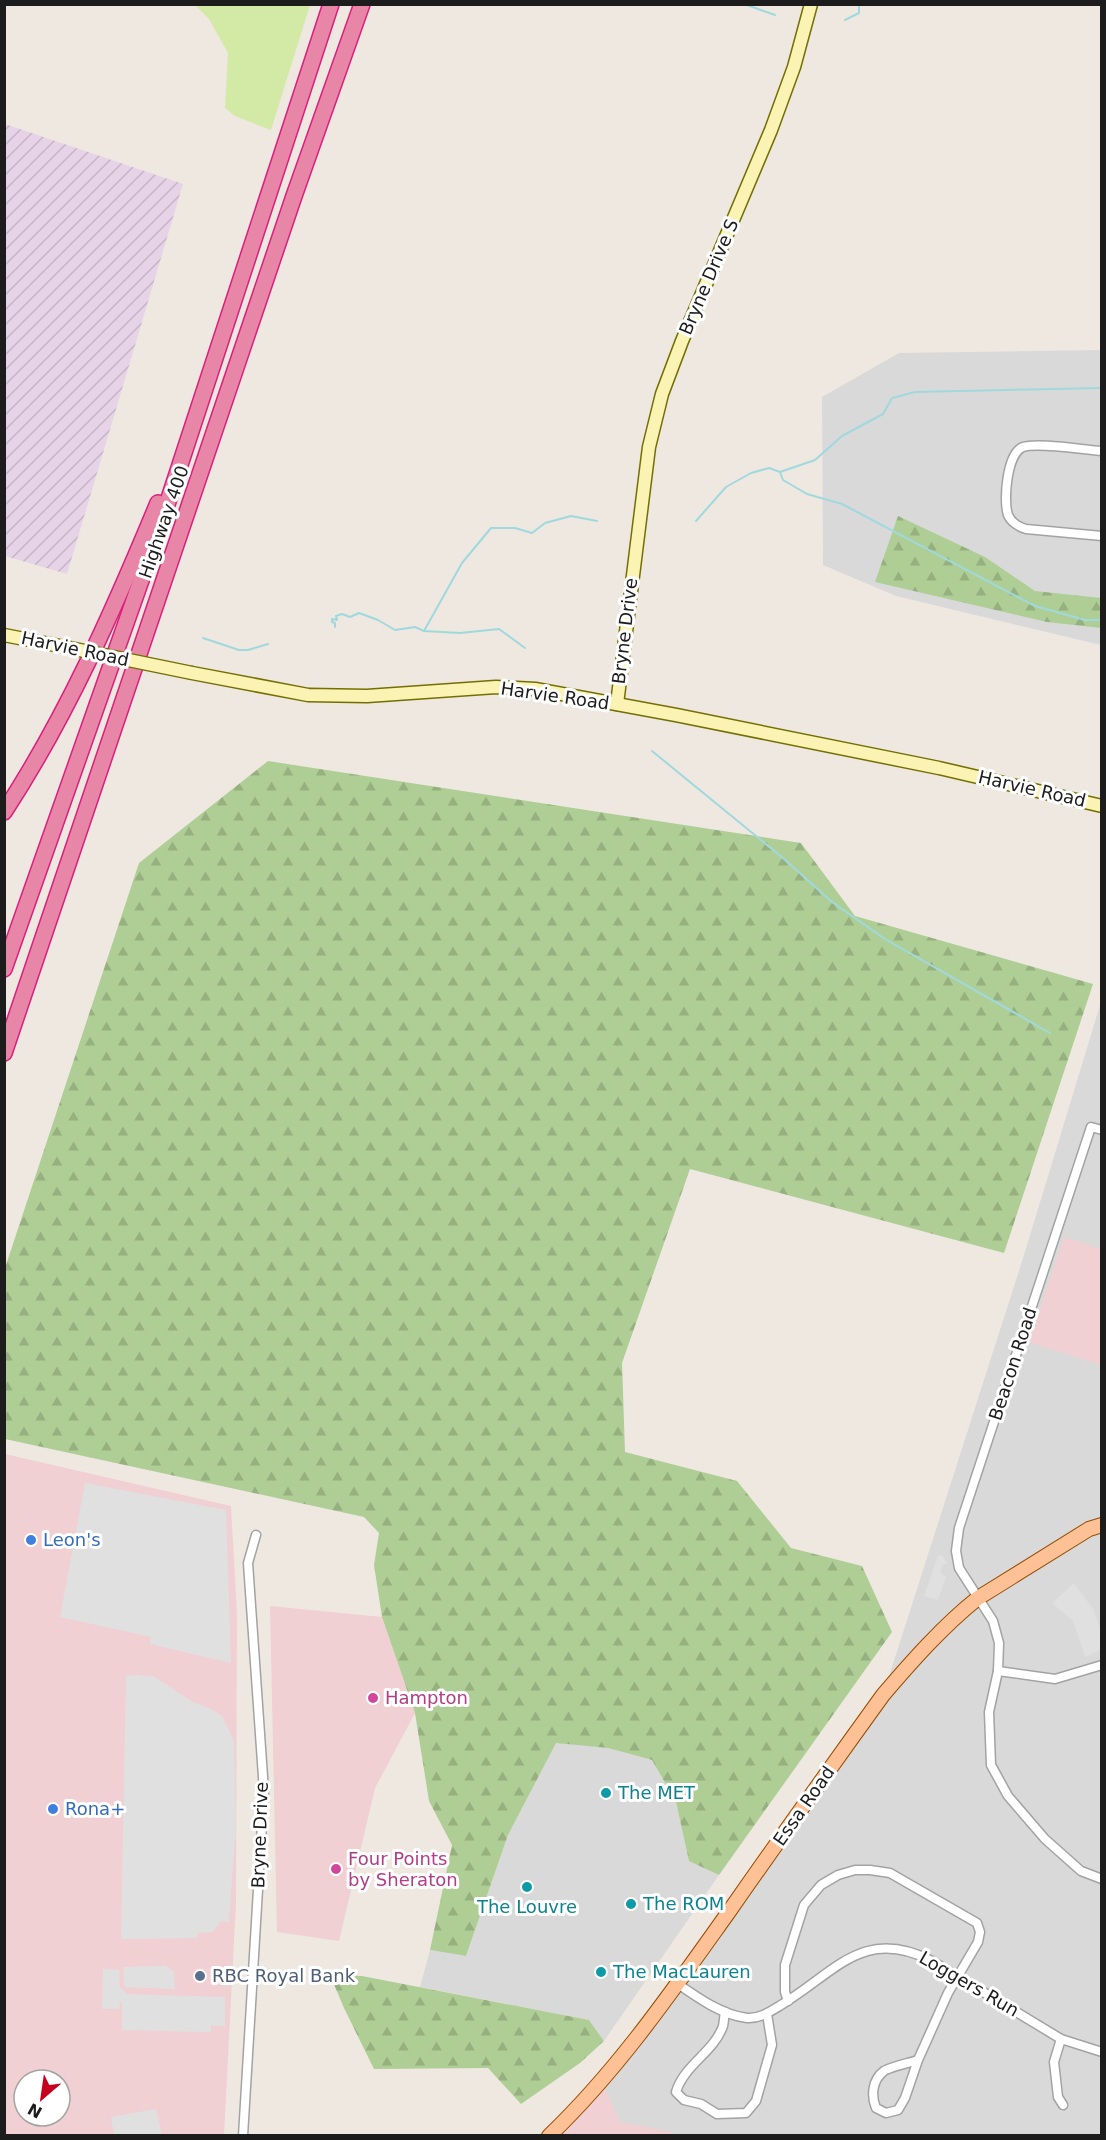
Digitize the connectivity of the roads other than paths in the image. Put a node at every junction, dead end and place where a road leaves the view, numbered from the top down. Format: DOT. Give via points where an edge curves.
graph roads {
  1 [pos="331,4"];
  2 [pos="362,4"];
  3 [pos="811,4"];
  4 [pos="187,444"];
  5 [pos="1101,451"];
  6 [pos="1101,536"];
  7 [pos="634,558"];
  8 [pos="4,635"];
  9 [pos="617,704"];
  10 [pos="1101,806"];
  11 [pos="4,812"];
  12 [pos="4,969"];
  13 [pos="4,1053"];
  14 [pos="1101,1130"];
  15 [pos="1101,1525"];
  16 [pos="256,1535"];
  17 [pos="978,1598"];
  18 [pos="1101,1665"];
  19 [pos="998,1671"];
  20 [pos="1101,1879"];
  21 [pos="958,1976"];
  22 [pos="678,1984"];
  23 [pos="788,2001"];
  24 [pos="725,2012"];
  25 [pos="767,2014"];
  26 [pos="1061,2039"];
  27 [pos="1101,2052"];
  28 [pos="918,2060"];
  29 [pos="1063,2105"];
  30 [pos="243,2136"];
  31 [pos="549,2136"];
  1 -- 4 [label="highway, Highway 400"];
  2 -- 13 [label="highway, Highway 400"];
  3 -- 7 [label="street, Bryne Drive S" via="771,130 663,394 649,447"];
  4 -- 11 [label="highway" via="167,479 101,636 33,768"];
  4 -- 12 [label="highway, Highway 400"];
  5 -- 6 [label="street" via="1020,448 1010,465 1006,507 1015,524 1026,529"];
  7 -- 9 [label="street, Bryne Drive"];
  8 -- 9 [label="street, Harvie Road, bridge" via="308,695 367,696 496,687 535,689"];
  9 -- 10 [label="street, Harvie Road" via="939,768"];
  14 -- 17 [label="street, Beacon Road" via="1091,1127 959,1528 959,1568"];
  15 -- 17 [label="main road, Essa Road" via="1089,1528"];
  16 -- 30 [label="street, Bryne Drive" via="248,1563 264,1791"];
  17 -- 19 [label="street" via="997,1632"];
  17 -- 22 [label="main road, Essa Road" via="883,1695"];
  18 -- 19 [label="street" via="1055,1679"];
  19 -- 20 [label="street" via="988,1712 991,1765 1008,1796 1045,1839 1082,1871"];
  21 -- 23 [label="street, Loggers Run" via="913,1951 877,1948 853,1955"];
  21 -- 23 [label="street" via="978,1942 977,1923 891,1874 855,1870 821,1885 804,1905 785,1965"];
  21 -- 26 [label="street, Loggers Run"];
  21 -- 28 [label="street"];
  22 -- 24 [label="street, Loggers Run"];
  22 -- 31 [label="main road, Essa Road" via="632,2043"];
  23 -- 25 [label="street, Loggers Run"];
  24 -- 25 [label="street, Loggers Run" via="749,2018"];
  24 -- 25 [label="street" via="723,2026 679,2082 676,2092 684,2100 717,2114 746,2113 756,2101 772,2045"];
  26 -- 27 [label="street, Loggers Run"];
  26 -- 29 [label="street" via="1054,2062 1058,2097"];
  28 -- 28 [label="street" via="884,2071 875,2084 872,2098 876,2108 886,2113 898,2110"];
}
